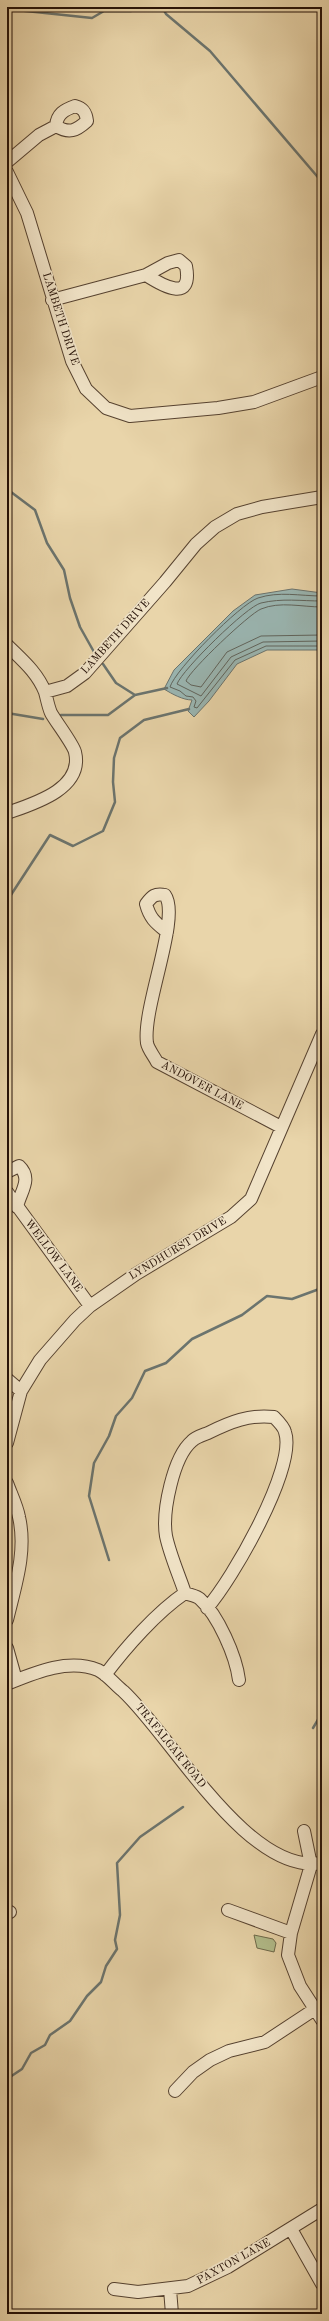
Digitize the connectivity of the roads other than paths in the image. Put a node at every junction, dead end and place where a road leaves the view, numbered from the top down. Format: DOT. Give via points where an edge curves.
graph roads {
  1 [pos="56,126"];
  2 [pos="7,162"];
  3 [pos="7,172"];
  4 [pos="146,275"];
  5 [pos="52,300"];
  6 [pos="322,377"];
  7 [pos="322,498"];
  8 [pos="7,645"];
  9 [pos="45,692"];
  10 [pos="7,813"];
  11 [pos="167,932"];
  12 [pos="322,1034"];
  13 [pos="281,1127"];
  14 [pos="7,1172"];
  15 [pos="7,1192"];
  16 [pos="17,1207"];
  17 [pos="90,1306"];
  18 [pos="7,1380"];
  19 [pos="21,1391"];
  20 [pos="7,1443"];
  21 [pos="7,1483"];
  22 [pos="186,1593"];
  23 [pos="9,1602"];
  24 [pos="207,1608"];
  25 [pos="7,1620"];
  26 [pos="7,1648"];
  27 [pos="105,1675"];
  28 [pos="240,1680"];
  29 [pos="11,1682"];
  30 [pos="304,1831"];
  31 [pos="317,1864"];
  32 [pos="228,1910"];
  33 [pos="291,1933"];
  34 [pos="315,2009"];
  35 [pos="322,2020"];
  36 [pos="175,2090"];
  37 [pos="322,2209"];
  38 [pos="291,2229"];
  39 [pos="322,2284"];
  40 [pos="114,2289"];
  41 [pos="170,2289"];
  42 [pos="172,2314"];
  1 -- 2 [label="street" via="39,135"];
  3 -- 5 [label="street, LAMBETH DRIVE" via="27,213"];
  4 -- 5 [label="street"];
  5 -- 6 [label="street, LAMBETH DRIVE" via="72,361 86,389 106,408 130,416 188,412 254,402"];
  7 -- 9 [label="street, LAMBETH DRIVE" via="262,507 237,514 215,527 196,544 166,582 85,673 67,686"];
  8 -- 9 [label="street" via="34,672"];
  9 -- 10 [label="street" via="50,711 75,752 74,771 61,790 38,802"];
  11 -- 13 [label="street, ANDOVER LANE" via="147,1021 148,1044 154,1056 158,1062 176,1074"];
  12 -- 13 [label="street, LYNDHURST DRIVE"];
  13 -- 17 [label="street, LYNDHURST DRIVE" via="251,1199 231,1217 136,1274"];
  14 -- 16 [label="street" via="19,1166 27,1178"];
  15 -- 16 [label="street, WELLOW LANE"];
  16 -- 17 [label="street, WELLOW LANE"];
  17 -- 19 [label="street, LYNDHURST DRIVE" via="40,1360"];
  18 -- 19 [label="street"];
  19 -- 20 [label="street, LYNDHURST DRIVE"];
  21 -- 23 [label="street" via="19,1516 22,1540 20,1564"];
  22 -- 24 [label="street" via="199,1598"];
  22 -- 24 [label="street" via="166,1535 166,1510 179,1461 191,1441 215,1429 235,1420 260,1415 274,1417 285,1431 286,1452 278,1479 247,1549"];
  22 -- 27 [label="street" via="167,1607"];
  23 -- 25 [label="street"];
  24 -- 28 [label="street" via="237,1662"];
  26 -- 29 [label="street"];
  27 -- 29 [label="street, TRAFALGAR ROAD" via="98,1670 80,1667 49,1668"];
  27 -- 31 [label="street, TRAFALGAR ROAD" via="150,1720 224,1813 258,1842 276,1853"];
  30 -- 31 [label="street"];
  31 -- 33 [label="street"];
  32 -- 33 [label="street"];
  33 -- 34 [label="street" via="288,1955 291,1967"];
  34 -- 35 [label="street"];
  34 -- 36 [label="street" via="265,2042 229,2051 210,2060"];
  37 -- 38 [label="street, PAXTON LANE"];
  38 -- 39 [label="street"];
  38 -- 41 [label="street, PAXTON LANE" via="228,2267 188,2286"];
  40 -- 41 [label="street, PAXTON LANE" via="138,2292"];
  41 -- 42 [label="street"];
}
